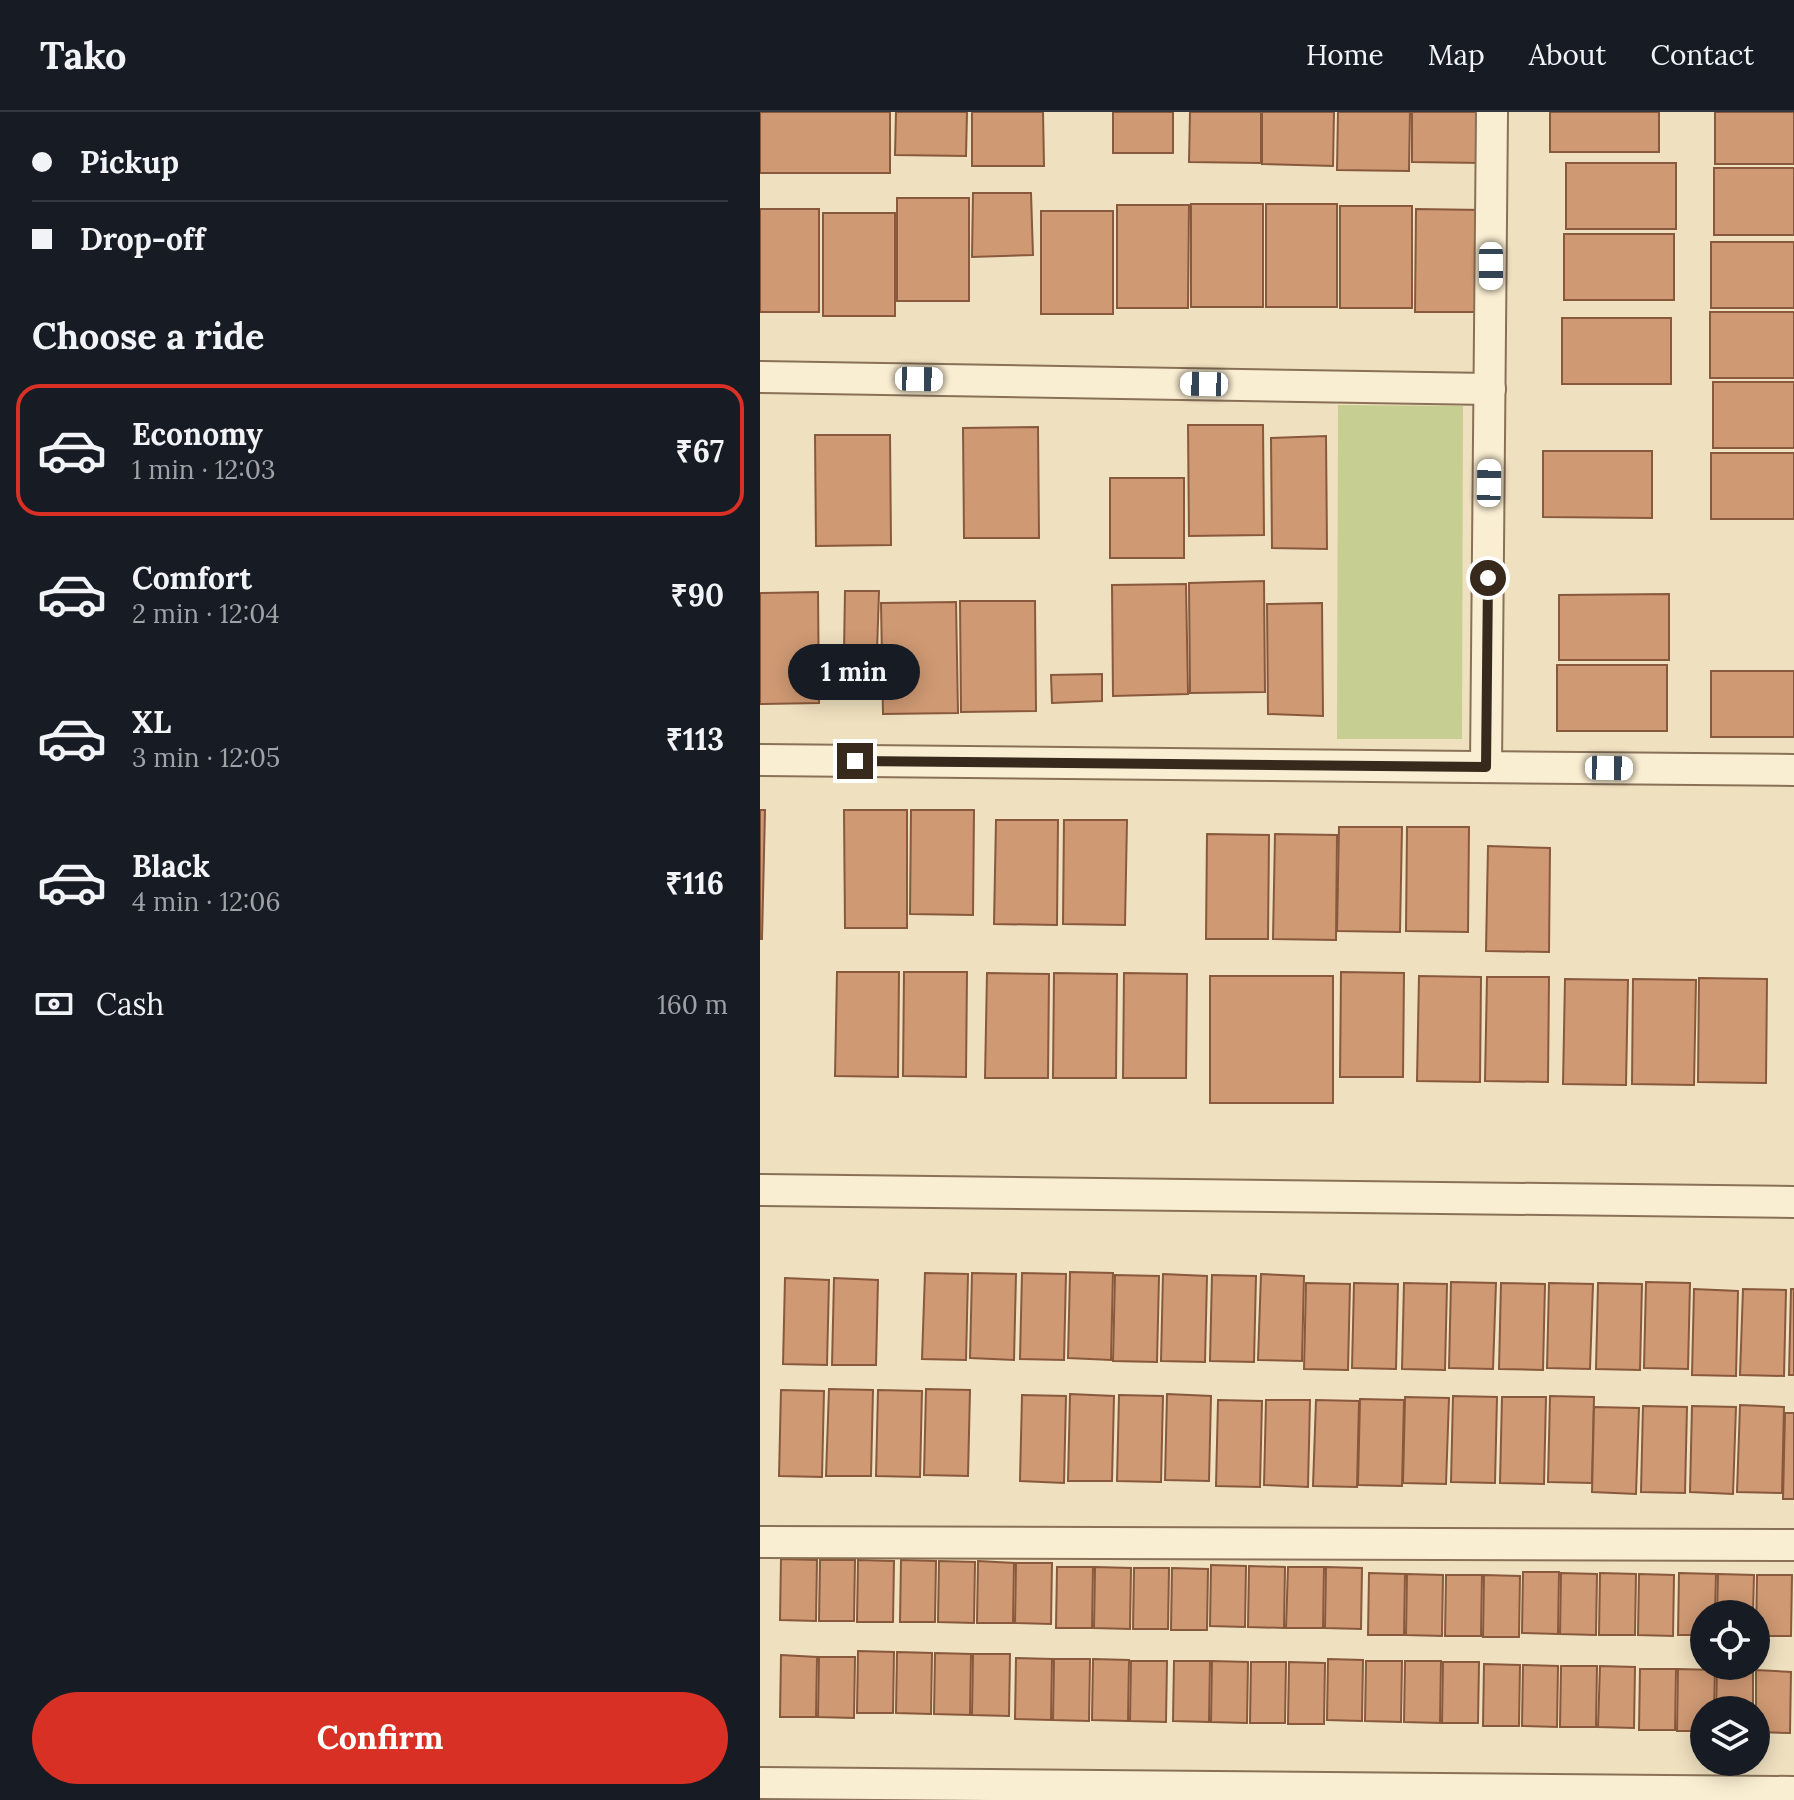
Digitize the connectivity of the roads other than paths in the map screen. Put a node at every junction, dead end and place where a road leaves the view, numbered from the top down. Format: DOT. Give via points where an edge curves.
graph roads {
  1 [pos="1492,112"];
  2 [pos="760,377"];
  3 [pos="1490,389"];
  4 [pos="760,760"];
  5 [pos="1486,767"];
  6 [pos="1794,770"];
  7 [pos="760,1190"];
  8 [pos="1794,1202"];
  9 [pos="760,1542"];
  10 [pos="1794,1545"];
  11 [pos="760,1783"];
  12 [pos="1794,1792"];
  13 [pos="1072,1793"];
  14 [pos="1675,1796"];
  1 -- 3 [label="street"];
  2 -- 3 [label="street"];
  3 -- 5 [label="street"];
  4 -- 5 [label="street"];
  5 -- 6 [label="street"];
  7 -- 8 [label="street"];
  9 -- 10 [label="street"];
  11 -- 13 [label="street"];
  12 -- 14 [label="street"];
  13 -- 14 [label="street"];
}
